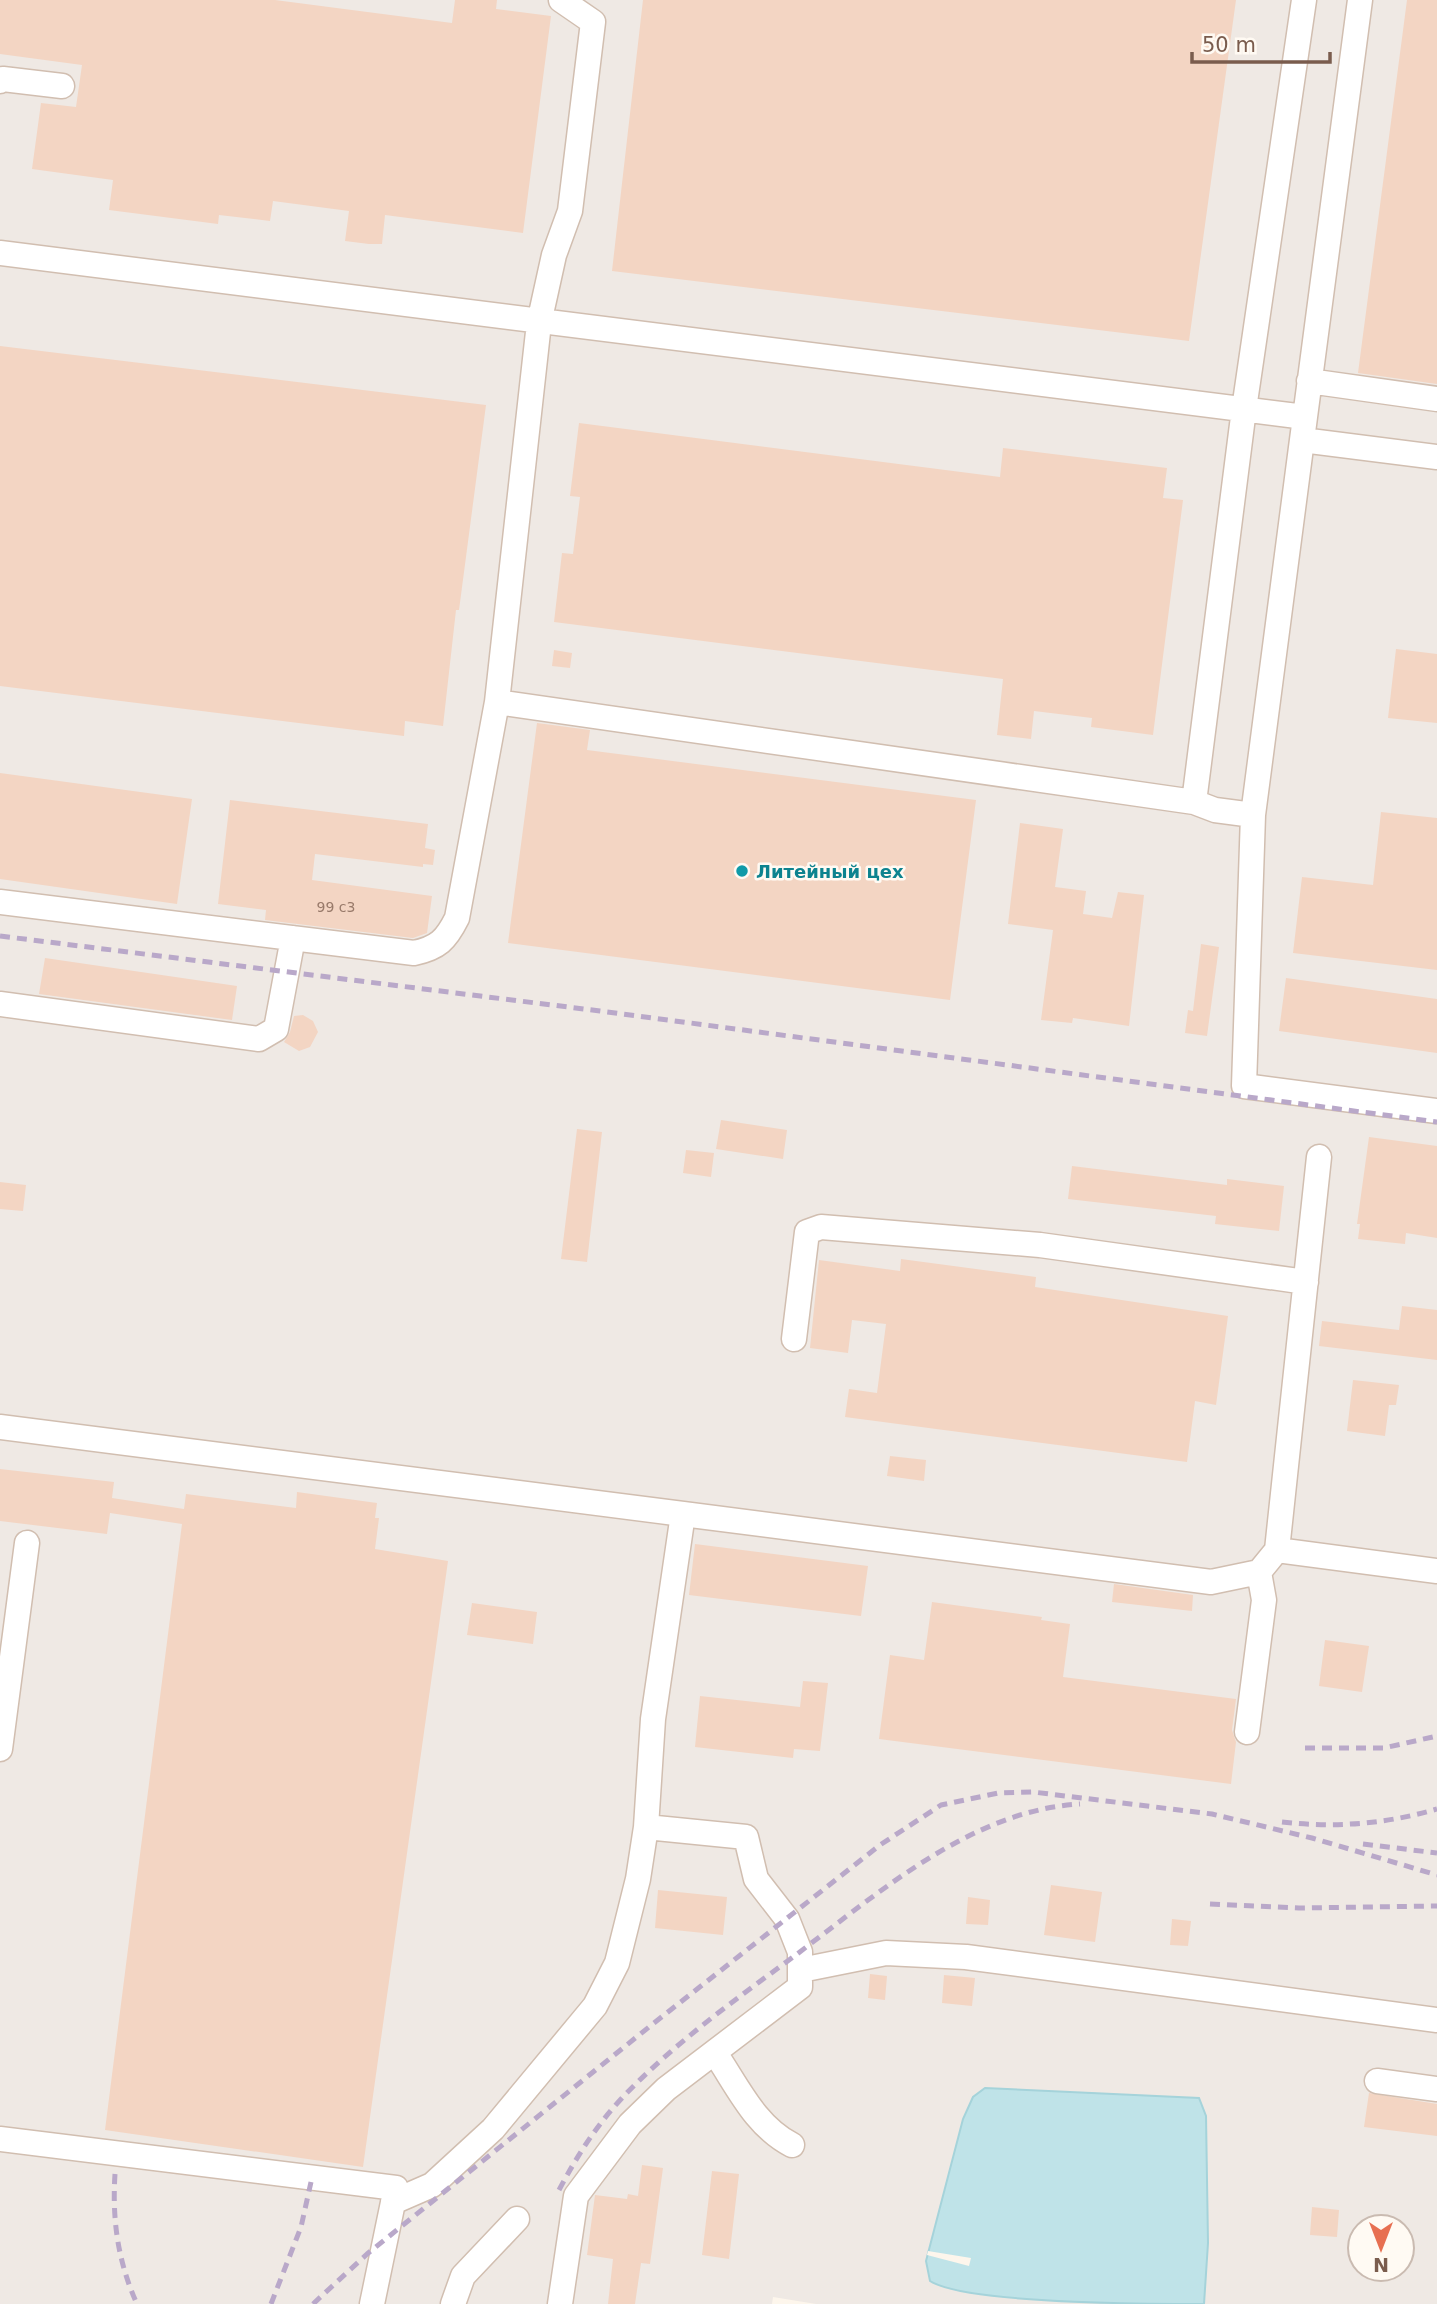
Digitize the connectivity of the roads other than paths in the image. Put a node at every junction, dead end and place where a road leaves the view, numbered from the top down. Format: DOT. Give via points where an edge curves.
graph roads {
  1 [pos="561,0"];
  2 [pos="1304,0"];
  3 [pos="1360,0"];
  4 [pos="0,81"];
  5 [pos="62,86"];
  6 [pos="0,253"];
  7 [pos="540,323"];
  8 [pos="1309,381"];
  9 [pos="1437,399"];
  10 [pos="1244,409"];
  11 [pos="1304,428"];
  12 [pos="1437,457"];
  13 [pos="497,702"];
  14 [pos="1194,802"];
  15 [pos="1253,816"];
  16 [pos="0,902"];
  17 [pos="293,938"];
  18 [pos="0,1004"];
  19 [pos="1437,1111"];
  20 [pos="1319,1157"];
  21 [pos="1306,1282"];
  22 [pos="794,1339"];
  23 [pos="0,1427"];
  24 [pos="683,1514"];
  25 [pos="27,1543"];
  26 [pos="1277,1550"];
  27 [pos="1437,1571"];
  28 [pos="1259,1572"];
  29 [pos="1247,1732"];
  30 [pos="0,1749"];
  31 [pos="646,1827"];
  32 [pos="802,1970"];
  33 [pos="1437,2020"];
  34 [pos="715,2053"];
  35 [pos="1377,2081"];
  36 [pos="1437,2089"];
  37 [pos="0,2139"];
  38 [pos="792,2145"];
  39 [pos="393,2202"];
  40 [pos="517,2219"];
  41 [pos="372,2304"];
  42 [pos="453,2304"];
  43 [pos="560,2304"];
  1 -- 7 [label="lane" via="593,22 570,211 554,255"];
  2 -- 10 [label="lane"];
  3 -- 8 [label="lane"];
  4 -- 5 [label="lane"];
  6 -- 7 [label="lane"];
  7 -- 10 [label="lane"];
  7 -- 13 [label="lane"];
  8 -- 9 [label="lane"];
  8 -- 11 [label="lane"];
  10 -- 11 [label="lane"];
  10 -- 14 [label="lane"];
  11 -- 12 [label="lane"];
  11 -- 15 [label="lane"];
  13 -- 14 [label="lane"];
  13 -- 17 [label="lane" via="457,918 447,938 433,949 414,953"];
  14 -- 15 [label="lane"];
  15 -- 19 [label="lane" via="1244,1086"];
  16 -- 17 [label="lane"];
  17 -- 18 [label="lane" via="276,1029 259,1039"];
  20 -- 21 [label="lane"];
  21 -- 22 [label="lane" via="1040,1245 821,1227 807,1233"];
  21 -- 26 [label="lane"];
  23 -- 24 [label="lane"];
  24 -- 28 [label="lane" via="1211,1583"];
  24 -- 31 [label="lane" via="653,1719"];
  25 -- 30 [label="lane"];
  26 -- 27 [label="lane"];
  26 -- 28 [label="lane"];
  28 -- 29 [label="lane" via="1264,1600"];
  31 -- 32 [label="lane" via="746,1837 755,1879 787,1919"];
  31 -- 39 [label="lane" via="617,1963 595,2006 493,2129 432,2185"];
  32 -- 33 [label="lane" via="886,1953 966,1957"];
  32 -- 34 [label="lane" via="800,1987"];
  34 -- 38 [label="lane" via="758,2119"];
  34 -- 43 [label="lane" via="666,2089 630,2124 576,2196"];
  35 -- 36 [label="lane"];
  37 -- 39 [label="lane" via="396,2188"];
  39 -- 41 [label="lane"];
  40 -- 42 [label="lane" via="463,2276"];
}
